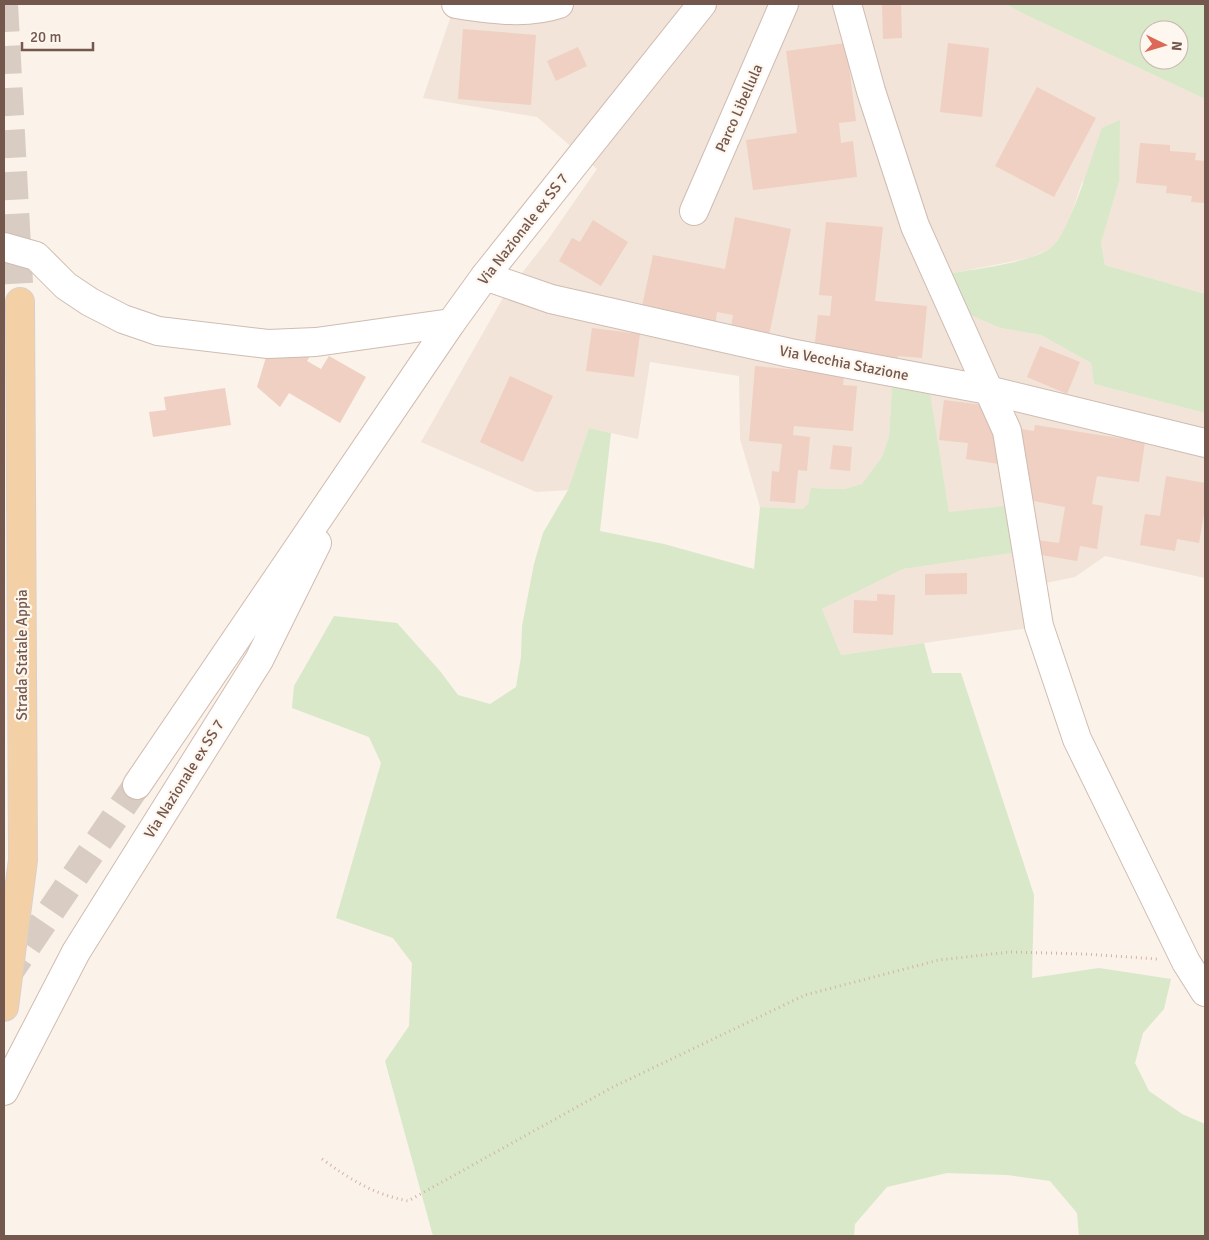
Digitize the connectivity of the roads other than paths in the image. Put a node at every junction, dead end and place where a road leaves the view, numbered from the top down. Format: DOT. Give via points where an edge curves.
graph roads {
  1 [pos="456,4"];
  2 [pos="559,4"];
  3 [pos="702,4"];
  4 [pos="784,4"];
  5 [pos="847,4"];
  6 [pos="694,211"];
  7 [pos="4,246"];
  8 [pos="485,276"];
  9 [pos="20,302"];
  10 [pos="451,323"];
  11 [pos="988,390"];
  12 [pos="1205,443"];
  13 [pos="355,462"];
  14 [pos="136,785"];
  15 [pos="1205,992"];
  16 [pos="4,1008"];
  17 [pos="4,1091"];
  1 -- 2 [label="street" via="503,11"];
  3 -- 8 [label="street, Via Nazionale ex SS 7"];
  4 -- 6 [label="street, Parco Libellula"];
  5 -- 11 [label="street" via="871,91 915,226"];
  7 -- 10 [label="street" via="36,256 66,286 90,302 158,332 268,344 316,342"];
  8 -- 10 [label="street, Via Nazionale ex SS 7"];
  8 -- 11 [label="street, Via Vecchia Stazione" via="551,299 790,353"];
  9 -- 16 [label="main road, Strada Statale Appia" via="24,860"];
  10 -- 13 [label="street, Via Nazionale ex SS 7"];
  11 -- 12 [label="street, Via Vecchia Stazione"];
  11 -- 15 [label="street" via="1007,431 1038,626 1077,739 1186,962"];
  13 -- 14 [label="street, Via Nazionale ex SS 7"];
  13 -- 17 [label="street, Via Nazionale ex SS 7" via="258,660 76,952"];
}
